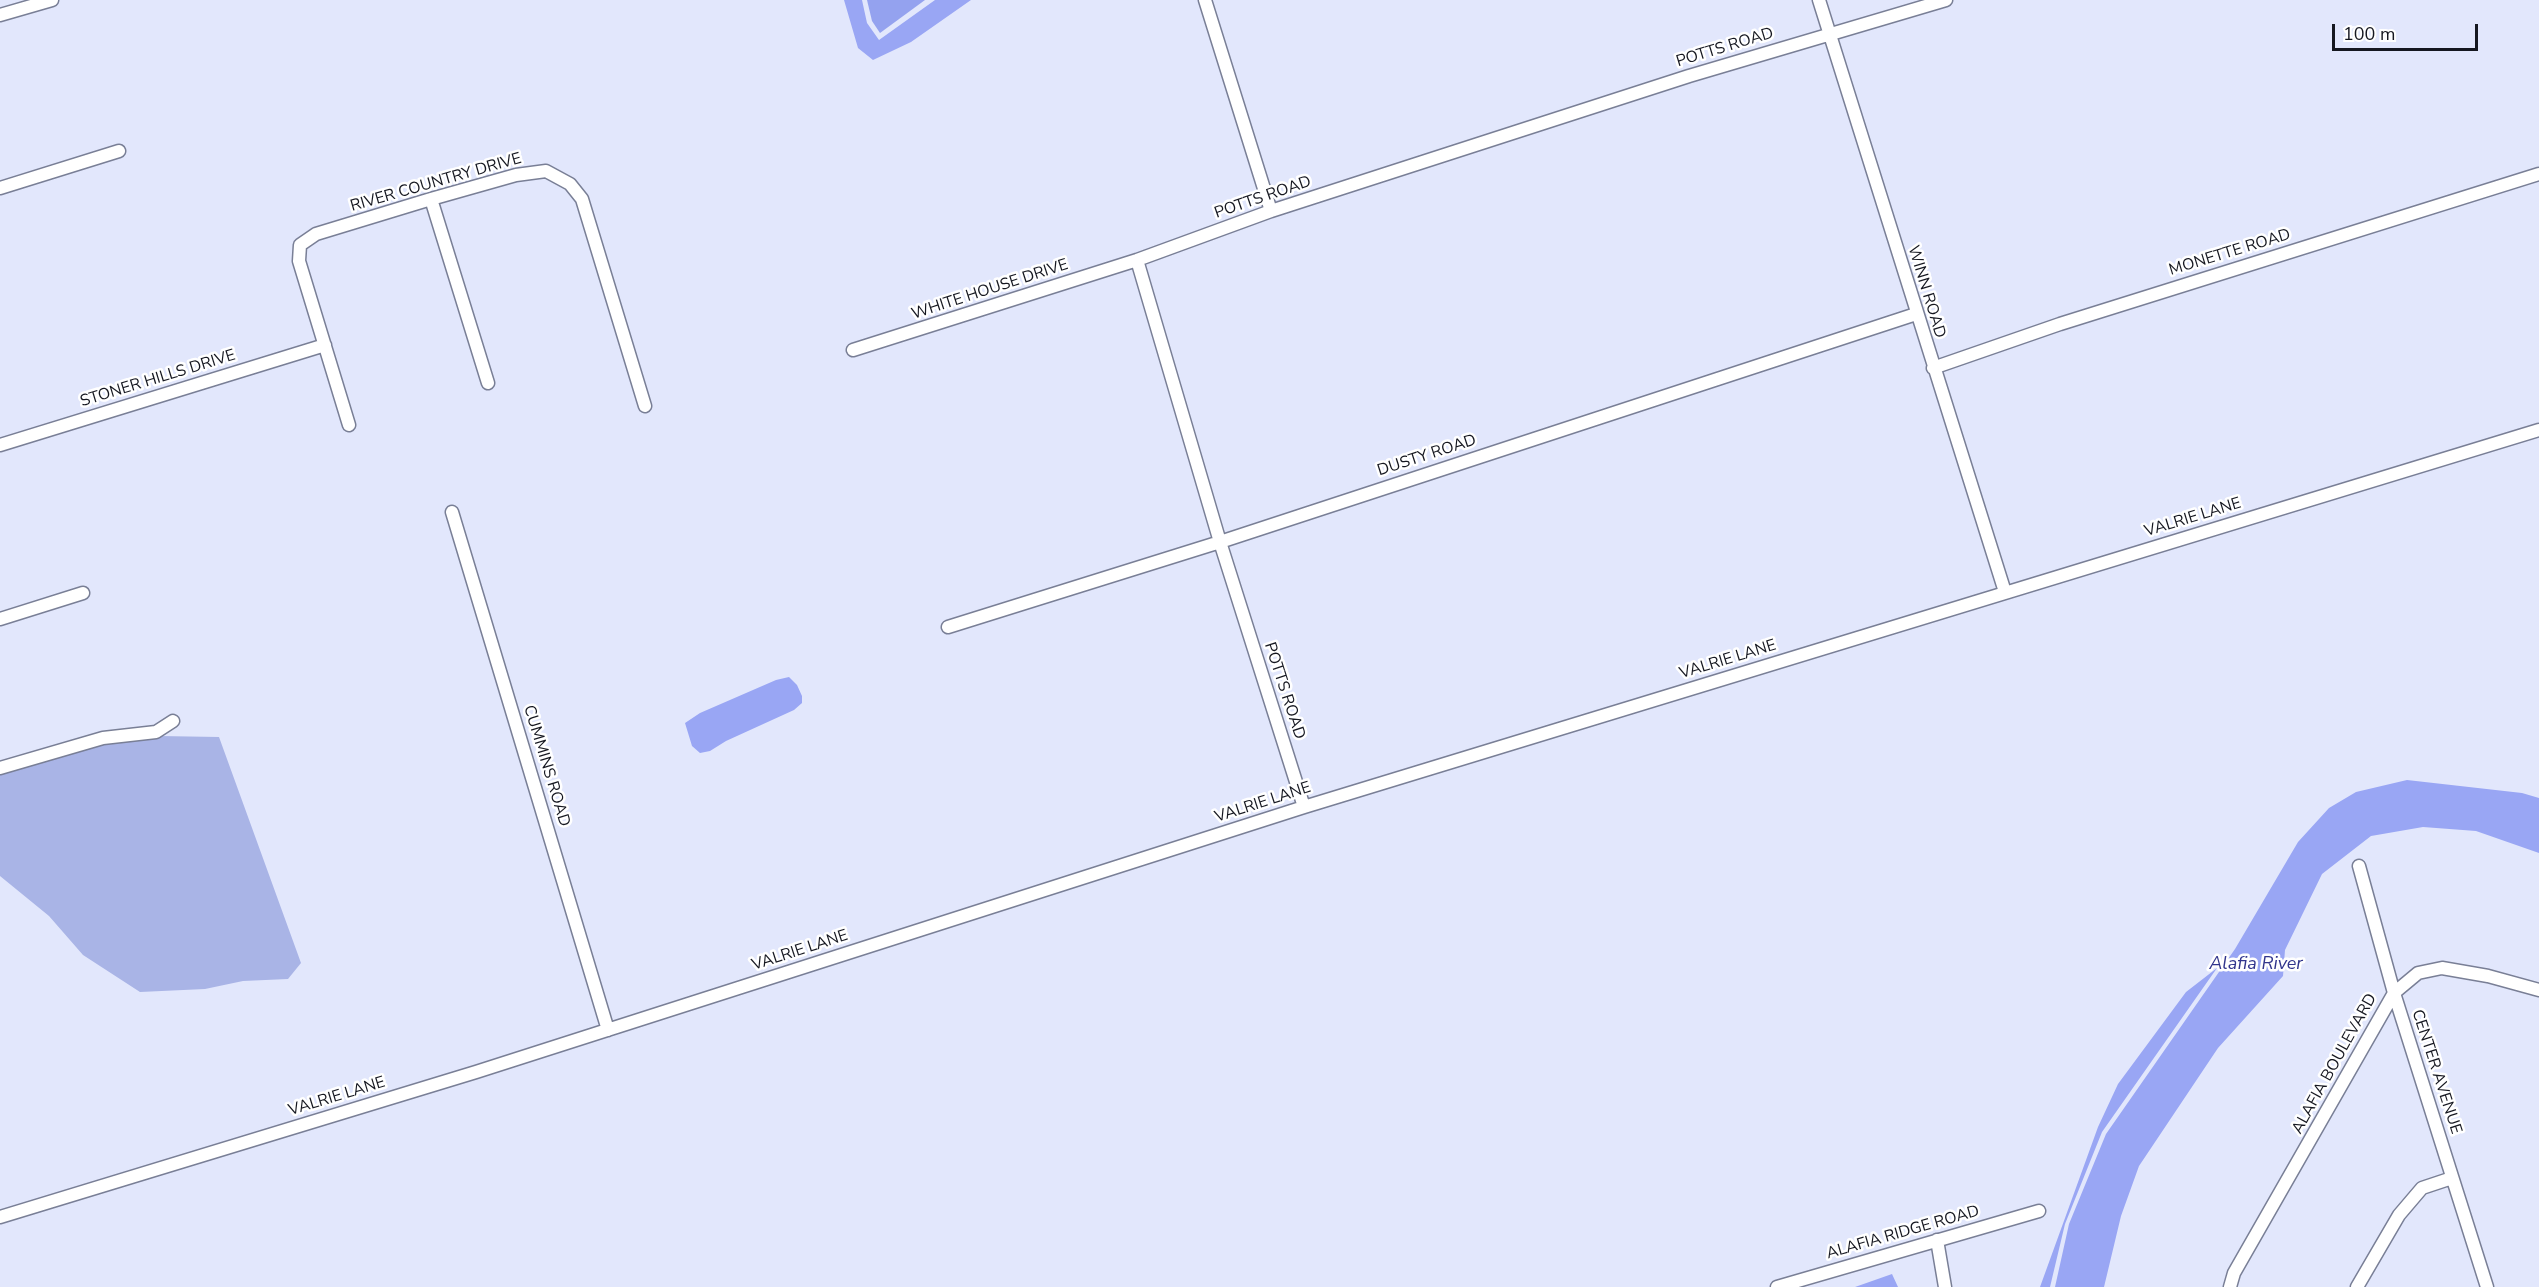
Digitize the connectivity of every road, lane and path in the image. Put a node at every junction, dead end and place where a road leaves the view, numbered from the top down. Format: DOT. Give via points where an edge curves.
graph roads {
  1 [pos="52,0"];
  2 [pos="1205,0"];
  3 [pos="1819,0"];
  4 [pos="1946,0"];
  5 [pos="0,15"];
  6 [pos="1829,33"];
  7 [pos="119,151"];
  8 [pos="2539,174"];
  9 [pos="0,188"];
  10 [pos="431,199"];
  11 [pos="1271,211"];
  12 [pos="1137,260"];
  13 [pos="1916,314"];
  14 [pos="325,345"];
  15 [pos="853,350"];
  16 [pos="1933,368"];
  17 [pos="488,382"];
  18 [pos="645,406"];
  19 [pos="349,425"];
  20 [pos="2539,430"];
  21 [pos="0,445"];
  22 [pos="452,512"];
  23 [pos="1220,542"];
  24 [pos="2004,592"];
  25 [pos="83,593"];
  26 [pos="0,619"];
  27 [pos="948,627"];
  28 [pos="174,721"];
  29 [pos="0,768"];
  30 [pos="1304,807"];
  31 [pos="2359,866"];
  32 [pos="2539,990"];
  33 [pos="2394,993"];
  34 [pos="608,1030"];
  35 [pos="2452,1178"];
  36 [pos="2039,1211"];
  37 [pos="0,1217"];
  38 [pos="1937,1240"];
  39 [pos="1777,1287"];
  40 [pos="1945,1287"];
  41 [pos="2230,1287"];
  42 [pos="2357,1287"];
  43 [pos="2487,1287"];
  1 -- 5 [label="street"];
  2 -- 11 [label="street"];
  3 -- 6 [label="street, WINN ROAD"];
  4 -- 6 [label="street, POTTS ROAD"];
  6 -- 11 [label="street, POTTS ROAD"];
  6 -- 13 [label="street, WINN ROAD"];
  7 -- 9 [label="street"];
  8 -- 16 [label="street, MONETTE ROAD" via="2060,324"];
  10 -- 14 [label="street, RIVER COUNTRY DRIVE" via="316,234 300,245 299,261"];
  10 -- 17 [label="street"];
  10 -- 18 [label="street, RIVER COUNTRY DRIVE" via="536,172 546,171 570,184 582,199"];
  11 -- 12 [label="street, POTTS ROAD"];
  12 -- 15 [label="street, WHITE HOUSE DRIVE"];
  12 -- 23 [label="street, POTTS ROAD"];
  13 -- 16 [label="street, WINN ROAD"];
  13 -- 23 [label="street, DUSTY ROAD"];
  14 -- 19 [label="street, RIVER COUNTRY DRIVE"];
  14 -- 21 [label="street, STONER HILLS DRIVE"];
  16 -- 24 [label="street, WINN ROAD"];
  20 -- 24 [label="street, VALRIE LANE"];
  22 -- 34 [label="street, CUMMINS ROAD"];
  23 -- 27 [label="street, DUSTY ROAD"];
  23 -- 30 [label="street, POTTS ROAD"];
  24 -- 30 [label="street, VALRIE LANE"];
  25 -- 26 [label="street"];
  28 -- 29 [label="street" via="156,732 103,738"];
  30 -- 34 [label="street, VALRIE LANE"];
  31 -- 33 [label="street, CENTER AVENUE"];
  32 -- 33 [label="street, ALAFIA BOULEVARD" via="2442,968 2418,973"];
  33 -- 35 [label="street, CENTER AVENUE"];
  33 -- 41 [label="street, ALAFIA BOULEVARD"];
  34 -- 37 [label="street, VALRIE LANE"];
  35 -- 42 [label="street" via="2422,1188 2399,1215"];
  35 -- 43 [label="street, CENTER AVENUE"];
  36 -- 38 [label="street, ALAFIA RIDGE ROAD"];
  38 -- 39 [label="street, ALAFIA RIDGE ROAD"];
  38 -- 40 [label="street"];
}
